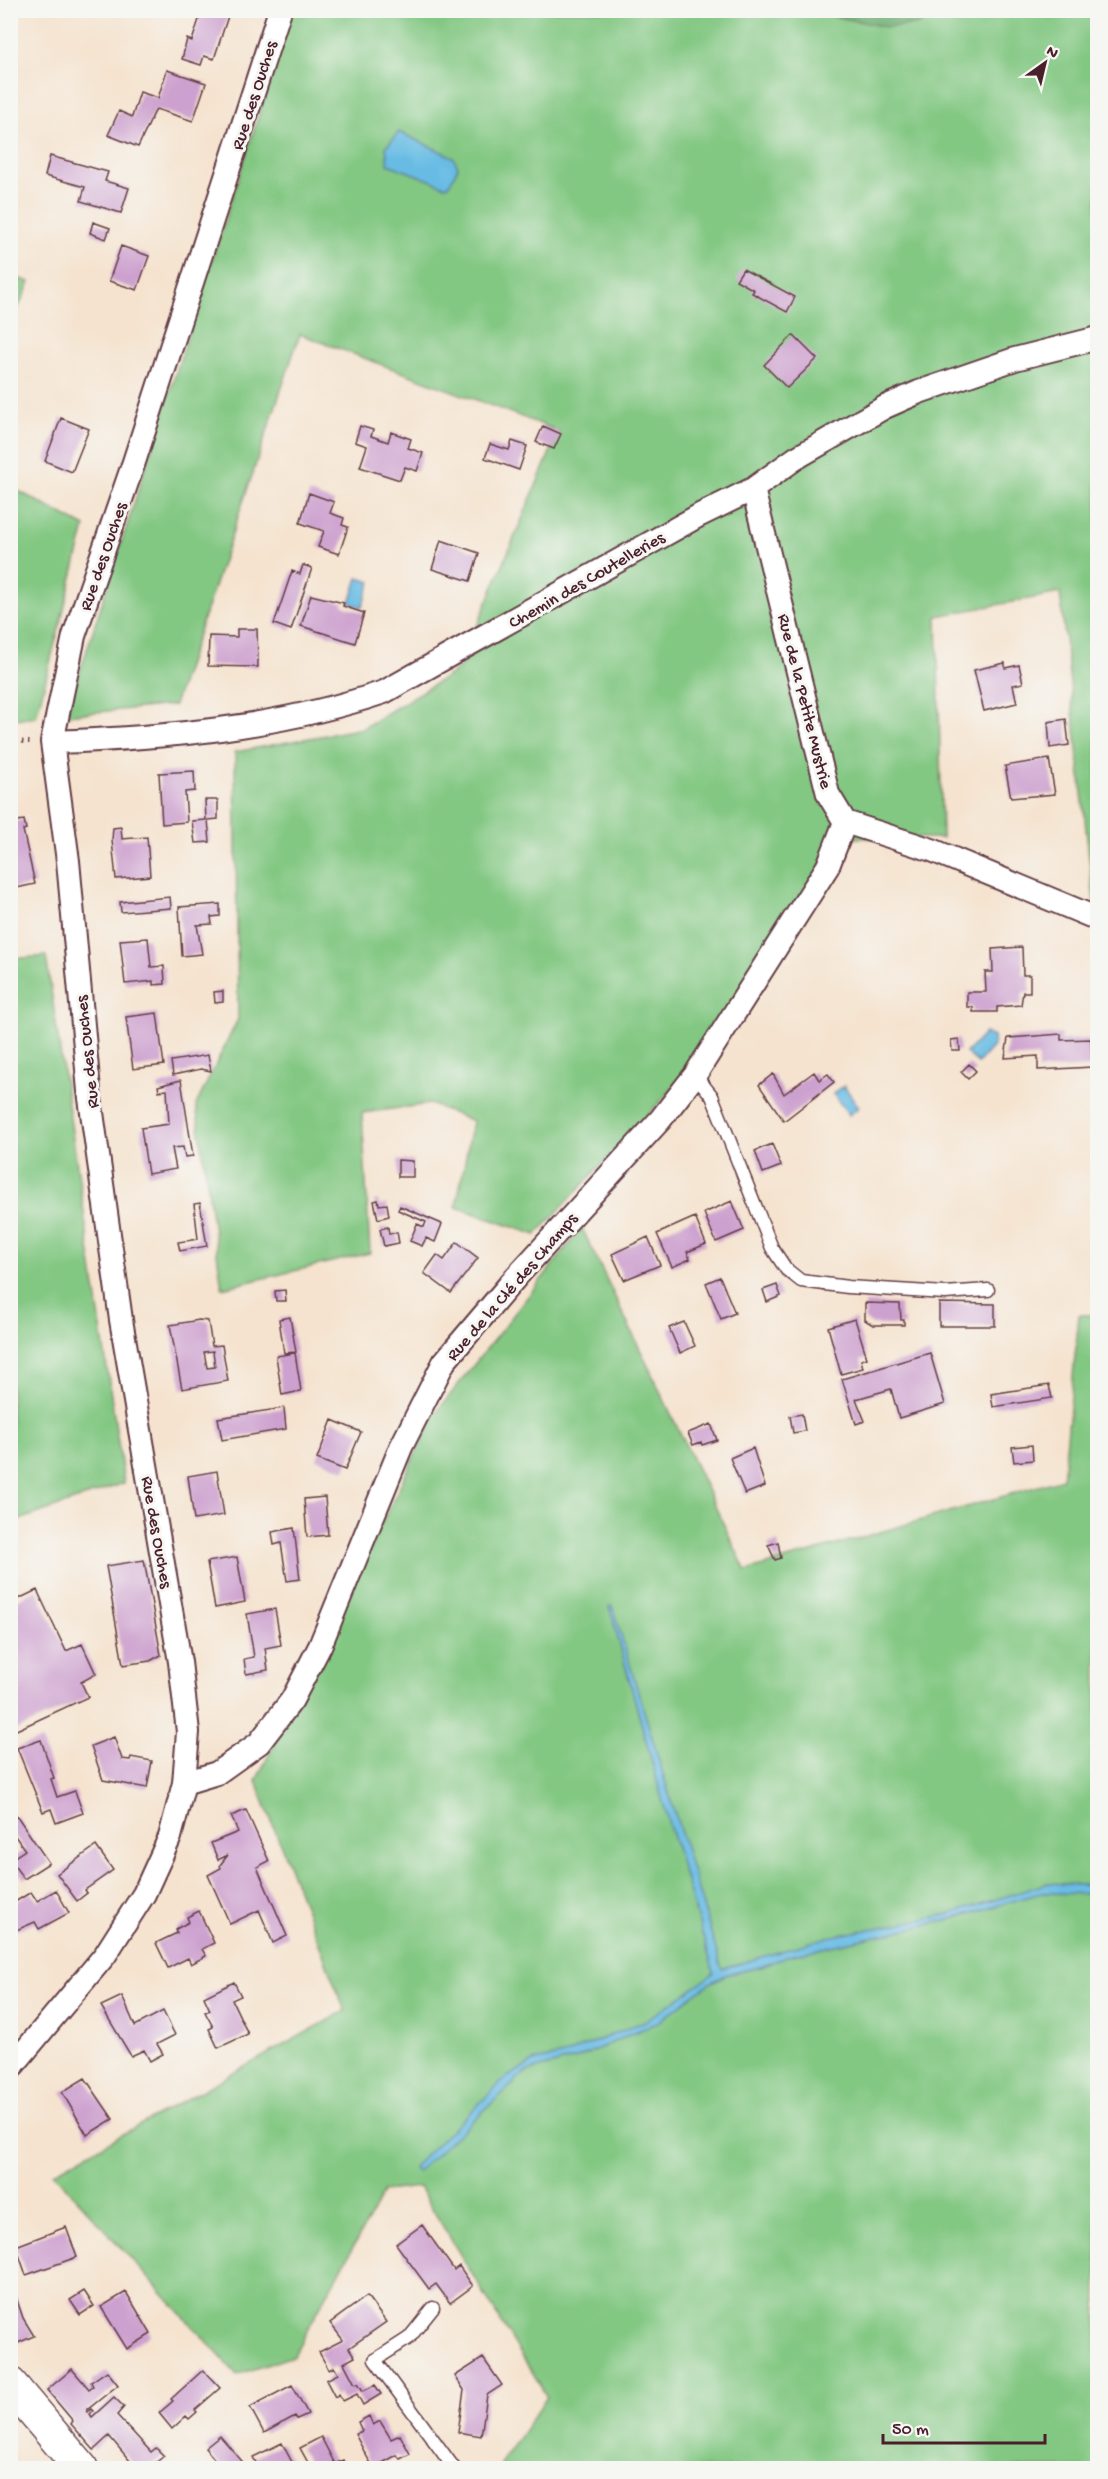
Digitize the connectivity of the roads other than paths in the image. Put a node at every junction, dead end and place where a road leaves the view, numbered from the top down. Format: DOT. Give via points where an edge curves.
graph roads {
  1 [pos="280,10"];
  2 [pos="1098,338"];
  3 [pos="753,489"];
  4 [pos="52,742"];
  5 [pos="845,822"];
  6 [pos="1098,919"];
  7 [pos="695,1075"];
  8 [pos="988,1290"];
  9 [pos="184,1783"];
  10 [pos="10,2069"];
  11 [pos="433,2308"];
  12 [pos="10,2384"];
  13 [pos="81,2469"];
  14 [pos="454,2469"];
  1 -- 4 [label="street, Rue des Ouches" via="74,636"];
  2 -- 3 [label="street, Chemin des Coutelleries" via="1015,359 919,392 796,458"];
  3 -- 4 [label="street, Chemin des Coutelleries" via="384,692 252,725"];
  3 -- 5 [label="street, Rue de la Petite Mustrie" via="828,794"];
  4 -- 9 [label="street, Rue des Ouches" via="68,861 88,1091 121,1320 180,1662 188,1732"];
  5 -- 6 [label="street" via="932,850"];
  5 -- 7 [label="street, Rue de la Clé des Champs" via="828,866"];
  7 -- 8 [label="lane" via="712,1096 772,1248 786,1269 801,1281 945,1293"];
  7 -- 9 [label="street, Rue de la Clé des Champs" via="660,1120 444,1362 400,1447 320,1646 292,1700 259,1743 217,1773"];
  9 -- 10 [label="street, Rue des Ouches" via="170,1837 144,1894 105,1955"];
  11 -- 14 [label="lane" via="409,2338 375,2360"];
  12 -- 13 [label="main road"];
}
